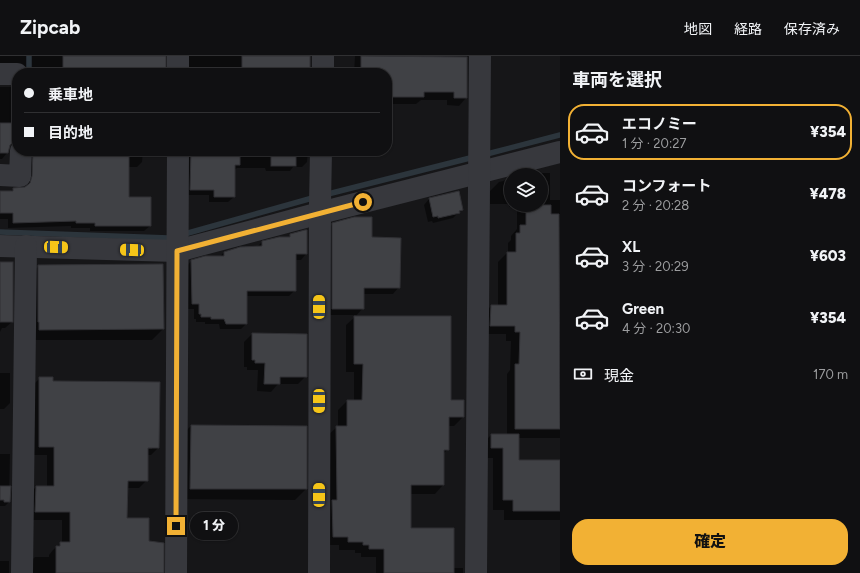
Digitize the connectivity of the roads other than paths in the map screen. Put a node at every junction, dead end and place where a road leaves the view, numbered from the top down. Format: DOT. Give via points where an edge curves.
graph roads {
  1 [pos="178,56"];
  2 [pos="323,56"];
  3 [pos="480,56"];
  4 [pos="178,68"];
  5 [pos="322,68"];
  6 [pos="0,74"];
  7 [pos="12,74"];
  8 [pos="560,152"];
  9 [pos="20,156"];
  10 [pos="178,156"];
  11 [pos="321,156"];
  12 [pos="479,162"];
  13 [pos="0,175"];
  14 [pos="320,203"];
  15 [pos="178,240"];
  16 [pos="0,246"];
  17 [pos="26,246"];
  18 [pos="22,573"];
  19 [pos="176,573"];
  20 [pos="319,573"];
  21 [pos="476,573"];
  1 -- 4 [label="street"];
  2 -- 5 [label="street"];
  3 -- 12 [label="street"];
  6 -- 7 [label="street"];
  8 -- 12 [label="street"];
  9 -- 13 [label="street" via="20,176"];
  10 -- 15 [label="street"];
  11 -- 14 [label="street"];
  12 -- 14 [label="street"];
  12 -- 21 [label="street"];
  14 -- 15 [label="street"];
  14 -- 20 [label="street"];
  15 -- 17 [label="street"];
  15 -- 19 [label="street"];
  16 -- 17 [label="street"];
  17 -- 18 [label="street"];
}
